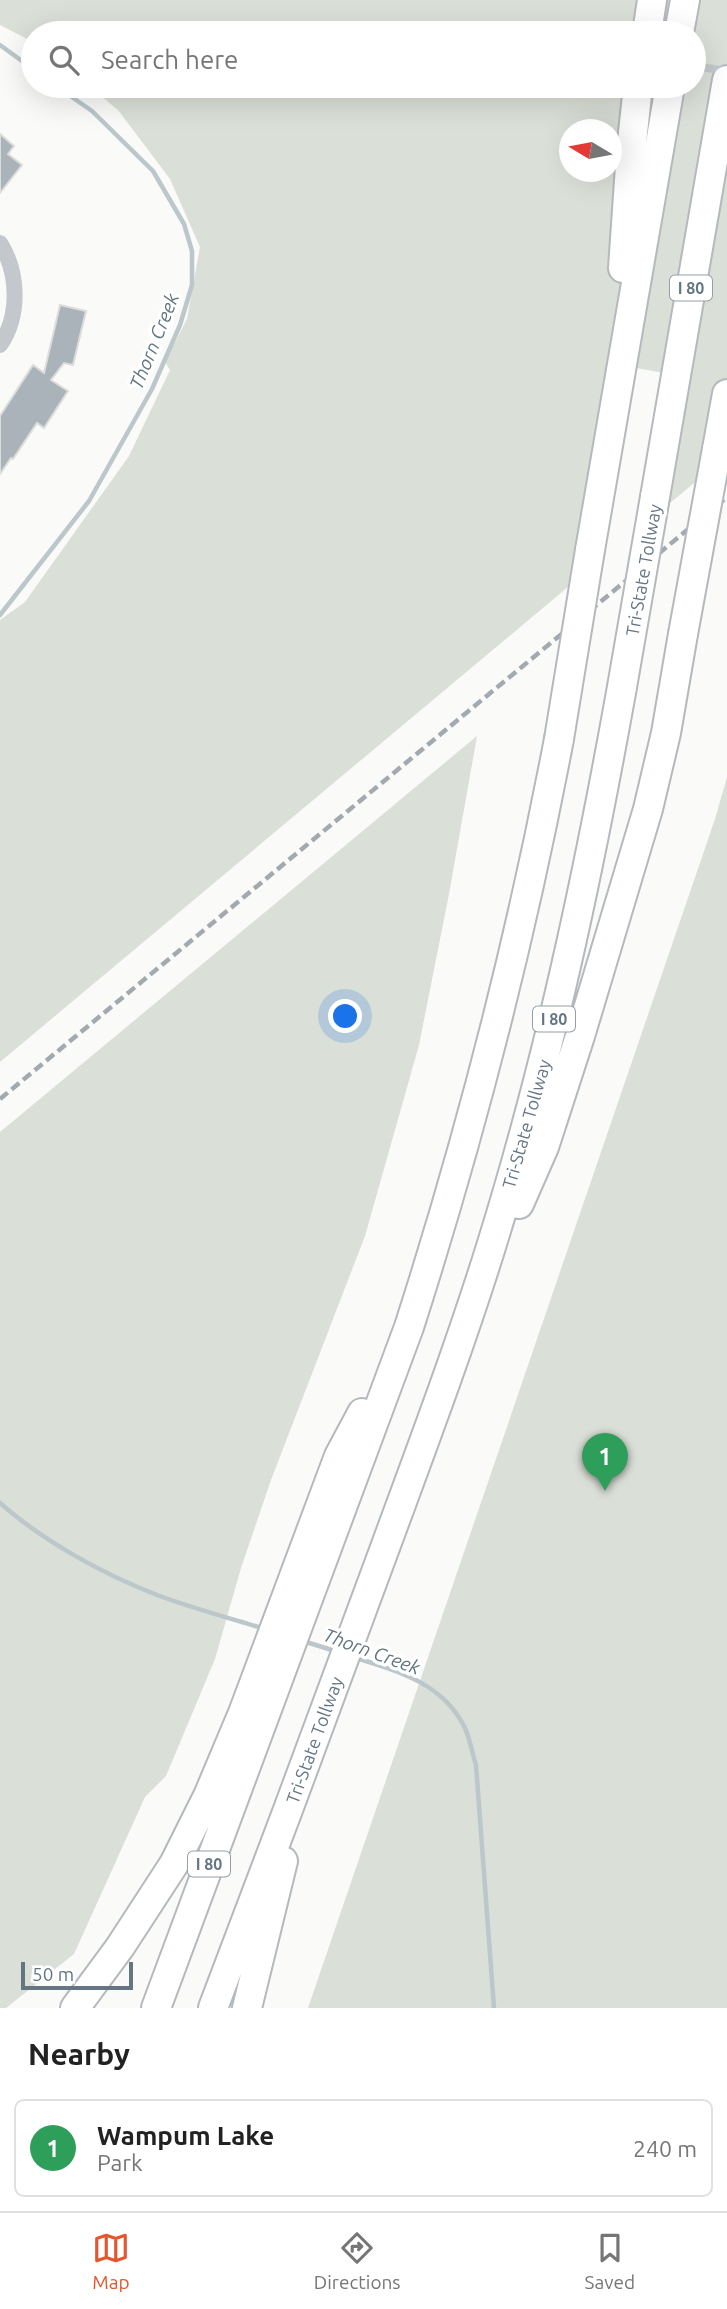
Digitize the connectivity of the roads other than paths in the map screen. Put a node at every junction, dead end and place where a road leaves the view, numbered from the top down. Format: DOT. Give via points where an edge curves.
graph roads {
  1 [pos="652,0"];
  2 [pos="685,0"];
  3 [pos="649,21"];
  4 [pos="681,21"];
  5 [pos="706,68"];
  6 [pos="727,72"];
  7 [pos="727,80"];
  8 [pos="637,98"];
  9 [pos="668,98"];
  10 [pos="0,243"];
  11 [pos="0,345"];
  12 [pos="727,394"];
  13 [pos="614,413"];
  14 [pos="459,1345"];
  15 [pos="252,1716"];
  16 [pos="302,1773"];
  17 [pos="75,2008"];
  18 [pos="156,2008"];
  19 [pos="212,2008"];
  20 [pos="247,2008"];
  1 -- 3 [label="highway"];
  2 -- 4 [label="highway"];
  5 -- 6 [label="lane"];
  7 -- 14 [label="highway, Tri-State Tollway / I 80, bridge" via="592,851 543,1064"];
  8 -- 13 [label="highway"];
  9 -- 13 [label="highway"];
  10 -- 11 [label="street" via="15,286 13,316"];
  12 -- 14 [label="highway, bridge" via="648,809 544,1147"];
  13 -- 15 [label="highway, bridge" via="559,739 526,905 488,1059 409,1327 339,1456 310,1562"];
  14 -- 16 [label="highway, Tri-State Tollway / I 80"];
  15 -- 17 [label="highway" via="174,1864"];
  15 -- 18 [label="highway, I 80"];
  16 -- 19 [label="highway, Tri-State Tollway / I 80"];
  16 -- 20 [label="highway"];
}
